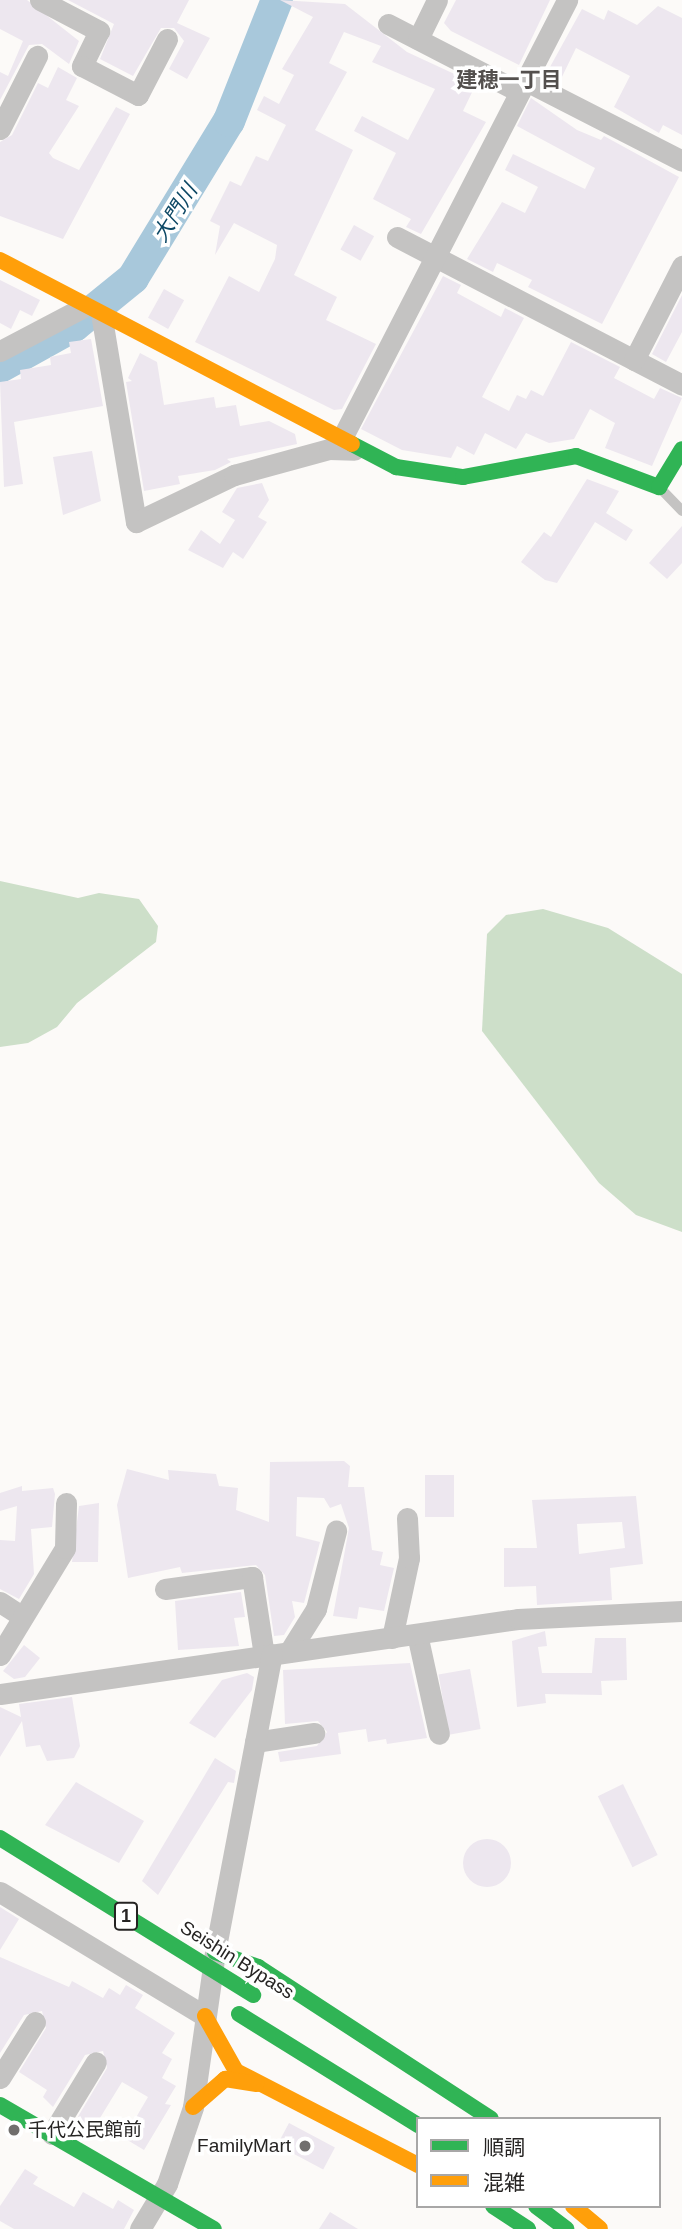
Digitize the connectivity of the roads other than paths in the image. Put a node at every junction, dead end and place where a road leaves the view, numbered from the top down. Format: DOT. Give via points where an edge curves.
graph roads {
  1 [pos="40,0"];
  2 [pos="437,0"];
  3 [pos="567,0"];
  4 [pos="388,24"];
  5 [pos="167,38"];
  6 [pos="418,39"];
  7 [pos="37,57"];
  8 [pos="523,87"];
  9 [pos="0,129"];
  10 [pos="682,161"];
  11 [pos="397,237"];
  12 [pos="435,259"];
  13 [pos="0,260"];
  14 [pos="682,267"];
  15 [pos="82,308"];
  16 [pos="102,318"];
  17 [pos="0,351"];
  18 [pos="634,360"];
  19 [pos="682,385"];
  20 [pos="349,447"];
  21 [pos="682,449"];
  22 [pos="659,487"];
  23 [pos="682,511"];
  24 [pos="66,1503"];
  25 [pos="407,1518"];
  26 [pos="336,1531"];
  27 [pos="166,1589"];
  28 [pos="0,1602"];
  29 [pos="682,1611"];
  30 [pos="23,1617"];
  31 [pos="417,1634"];
  32 [pos="392,1637"];
  33 [pos="275,1654"];
  34 [pos="0,1655"];
  35 [pos="0,1695"];
  36 [pos="314,1734"];
  37 [pos="439,1734"];
  38 [pos="255,1742"];
  39 [pos="0,1817"];
  40 [pos="0,1838"];
  41 [pos="0,1892"];
  42 [pos="215,1952"];
  43 [pos="193,1986"];
  44 [pos="259,1998"];
  45 [pos="205,2016"];
  46 [pos="35,2022"];
  47 [pos="96,2062"];
  48 [pos="0,2078"];
  49 [pos="257,2084"];
  50 [pos="0,2105"];
  51 [pos="193,2107"];
  52 [pos="488,2117"];
  53 [pos="416,2124"];
  54 [pos="52,2134"];
  55 [pos="416,2164"];
  56 [pos="160,2195"];
  57 [pos="497,2208"];
  58 [pos="539,2208"];
  59 [pos="575,2208"];
  60 [pos="605,2208"];
  61 [pos="618,2221"];
  62 [pos="140,2229"];
  63 [pos="214,2229"];
  64 [pos="528,2229"];
  65 [pos="566,2229"];
  66 [pos="600,2229"];
  1 -- 5 [label="street" via="99,31 82,66 138,95"];
  2 -- 6 [label="street"];
  3 -- 8 [label="street"];
  4 -- 6 [label="street"];
  6 -- 8 [label="street"];
  7 -- 9 [label="street"];
  8 -- 10 [label="street"];
  8 -- 12 [label="street"];
  11 -- 12 [label="street"];
  12 -- 18 [label="street"];
  12 -- 20 [label="street"];
  13 -- 15 [label="main road"];
  14 -- 18 [label="street"];
  15 -- 16 [label="main road"];
  15 -- 17 [label="street"];
  16 -- 20 [label="main road"];
  16 -- 20 [label="street" via="135,522 234,475"];
  18 -- 19 [label="street"];
  20 -- 22 [label="main road" via="396,467 463,477 576,456"];
  21 -- 22 [label="main road"];
  22 -- 23 [label="lane"];
  24 -- 30 [label="street" via="65,1548"];
  25 -- 32 [label="street" via="410,1558"];
  26 -- 33 [label="street" via="316,1609"];
  27 -- 33 [label="street" via="252,1577"];
  28 -- 30 [label="street"];
  29 -- 31 [label="street" via="519,1619"];
  30 -- 34 [label="street"];
  31 -- 32 [label="street"];
  31 -- 37 [label="street"];
  32 -- 33 [label="street"];
  33 -- 35 [label="street"];
  33 -- 38 [label="street"];
  36 -- 38 [label="street"];
  38 -- 42 [label="street"];
  39 -- 42 [label="street"];
  40 -- 44 [label="main road, Seishin Bypass / 1, bridge"];
  41 -- 45 [label="street"];
  42 -- 45 [label="street"];
  42 -- 52 [label="main road" via="258,1967"];
  43 -- 53 [label="main road"];
  45 -- 49 [label="main road" via="228,2065"];
  45 -- 51 [label="street"];
  46 -- 48 [label="street"];
  47 -- 54 [label="street"];
  49 -- 51 [label="main road" via="225,2080"];
  49 -- 55 [label="main road"];
  50 -- 54 [label="main road"];
  51 -- 56 [label="street"];
  54 -- 56 [label="main road"];
  56 -- 62 [label="street"];
  56 -- 63 [label="main road"];
  57 -- 64 [label="main road"];
  58 -- 65 [label="main road"];
  59 -- 66 [label="main road"];
  60 -- 61 [label="main road"];
}
